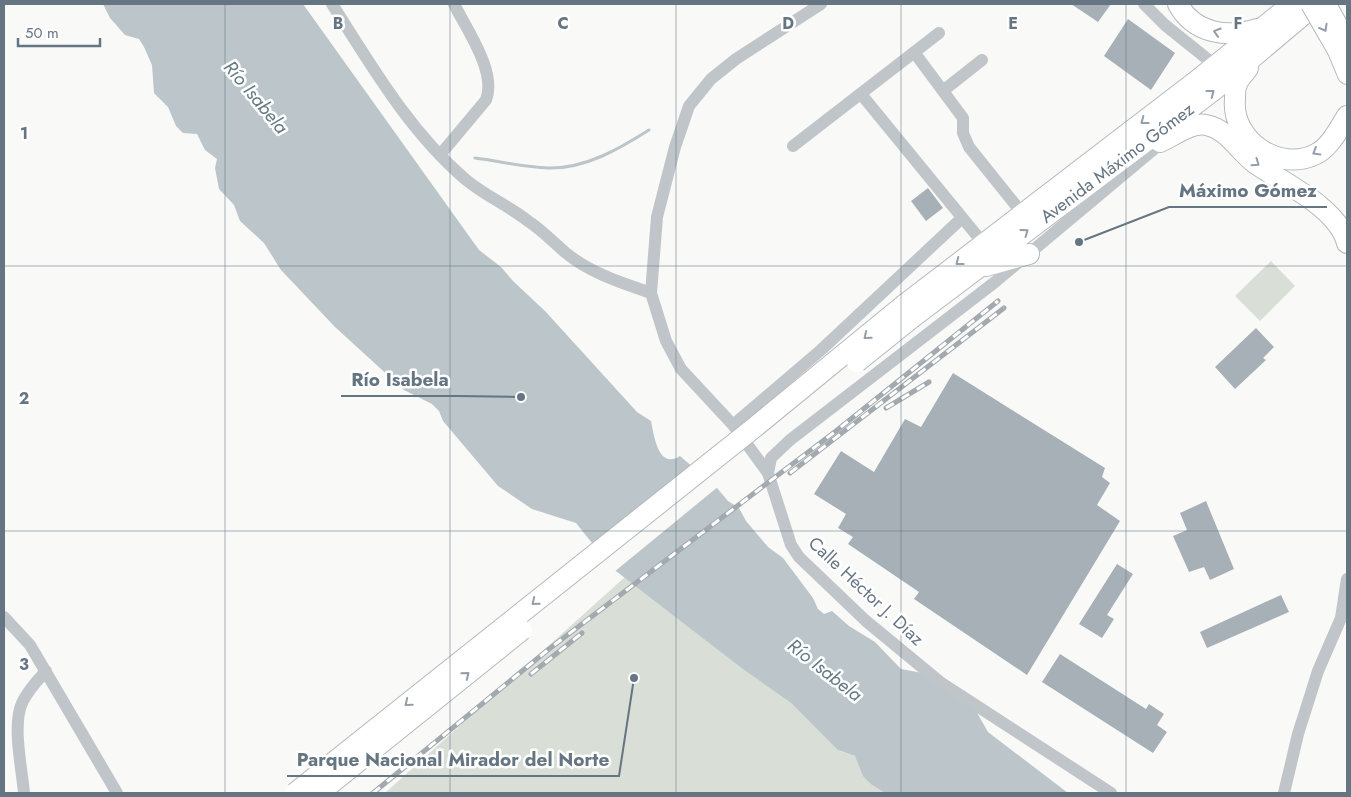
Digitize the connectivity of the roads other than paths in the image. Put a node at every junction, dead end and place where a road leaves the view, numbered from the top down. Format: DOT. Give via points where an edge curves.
graph roads {
  1 [pos="332,4"];
  2 [pos="454,4"];
  3 [pos="821,4"];
  4 [pos="1144,4"];
  5 [pos="1178,4"];
  6 [pos="1292,4"];
  7 [pos="1310,4"];
  8 [pos="1316,4"];
  9 [pos="1326,4"];
  10 [pos="1264,27"];
  11 [pos="939,33"];
  12 [pos="1342,46"];
  13 [pos="914,52"];
  14 [pos="1261,52"];
  15 [pos="982,60"];
  16 [pos="1216,66"];
  17 [pos="1347,75"];
  18 [pos="944,90"];
  19 [pos="861,94"];
  20 [pos="1347,116"];
  21 [pos="1165,140"];
  22 [pos="794,146"];
  23 [pos="440,156"];
  24 [pos="1124,158"];
  25 [pos="1022,213"];
  26 [pos="962,218"];
  27 [pos="1347,243"];
  28 [pos="983,244"];
  29 [pos="1029,254"];
  30 [pos="974,269"];
  31 [pos="651,293"];
  32 [pos="909,311"];
  33 [pos="733,425"];
  34 [pos="768,473"];
  35 [pos="1347,579"];
  36 [pos="1344,616"];
  37 [pos="4,617"];
  38 [pos="46,671"];
  39 [pos="24,793"];
  40 [pos="117,793"];
  41 [pos="295,793"];
  42 [pos="319,793"];
  43 [pos="1111,793"];
  44 [pos="1284,793"];
  1 -- 23 [label="street" via="397,105"];
  2 -- 23 [label="street" via="484,65 490,90 486,100"];
  3 -- 31 [label="street, Calle Héctor J. Díaz" via="736,59 711,79 689,106 657,217"];
  4 -- 16 [label="street"];
  10 -- 5 [label="main road, one-way" via="1243,34 1226,35 1201,27 1184,14"];
  6 -- 10 [label="main road, Avenida Máximo Gómez"];
  7 -- 12 [label="main road, one-way, bridge"];
  8 -- 14 [label="main road, Avenida Máximo Gómez"];
  9 -- 12 [label="main road, bridge"];
  10 -- 16 [label="main road, Avenida Máximo Gómez"];
  11 -- 13 [label="street"];
  12 -- 17 [label="main road"];
  13 -- 18 [label="street"];
  13 -- 19 [label="street"];
  20 -- 14 [label="main road, one-way" via="1335,136 1318,154 1300,160 1283,159 1248,141 1238,126 1234,105 1236,84"];
  24 -- 14 [label="main road, Avenida Máximo Gómez, one-way"];
  15 -- 18 [label="street"];
  16 -- 25 [label="main road, Avenida Máximo Gómez, one-way"];
  18 -- 25 [label="street" via="962,118 968,146"];
  19 -- 22 [label="street"];
  19 -- 26 [label="street"];
  21 -- 24 [label="main road"];
  21 -- 27 [label="main road, one-way" via="1192,126 1204,124 1215,127 1256,164 1319,205 1332,217"];
  21 -- 29 [label="street"];
  23 -- 31 [label="street" via="487,196 514,210 567,254 597,273"];
  30 -- 24 [label="main road, Avenida Máximo Gómez, one-way"];
  25 -- 28 [label="main road, Avenida Máximo Gómez"];
  26 -- 28 [label="street"];
  26 -- 33 [label="street" via="821,350"];
  28 -- 32 [label="main road, Avenida Máximo Gómez, one-way"];
  29 -- 30 [label="main road"];
  29 -- 34 [label="street" via="790,440 771,458"];
  30 -- 32 [label="main road, Avenida Máximo Gómez"];
  31 -- 33 [label="street, Calle Héctor J. Díaz" via="666,340 681,369"];
  32 -- 41 [label="main road, one-way, bridge" via="735,443"];
  42 -- 32 [label="main road, one-way, bridge"];
  33 -- 34 [label="street, Calle Héctor J. Díaz"];
  34 -- 43 [label="street, Calle Héctor J. Díaz" via="791,545 799,557 866,621 940,682"];
  35 -- 36 [label="street"];
  36 -- 44 [label="street" via="1318,671"];
  37 -- 38 [label="street" via="30,646"];
  38 -- 39 [label="street" via="21,704 19,728"];
  38 -- 40 [label="street"];
}
